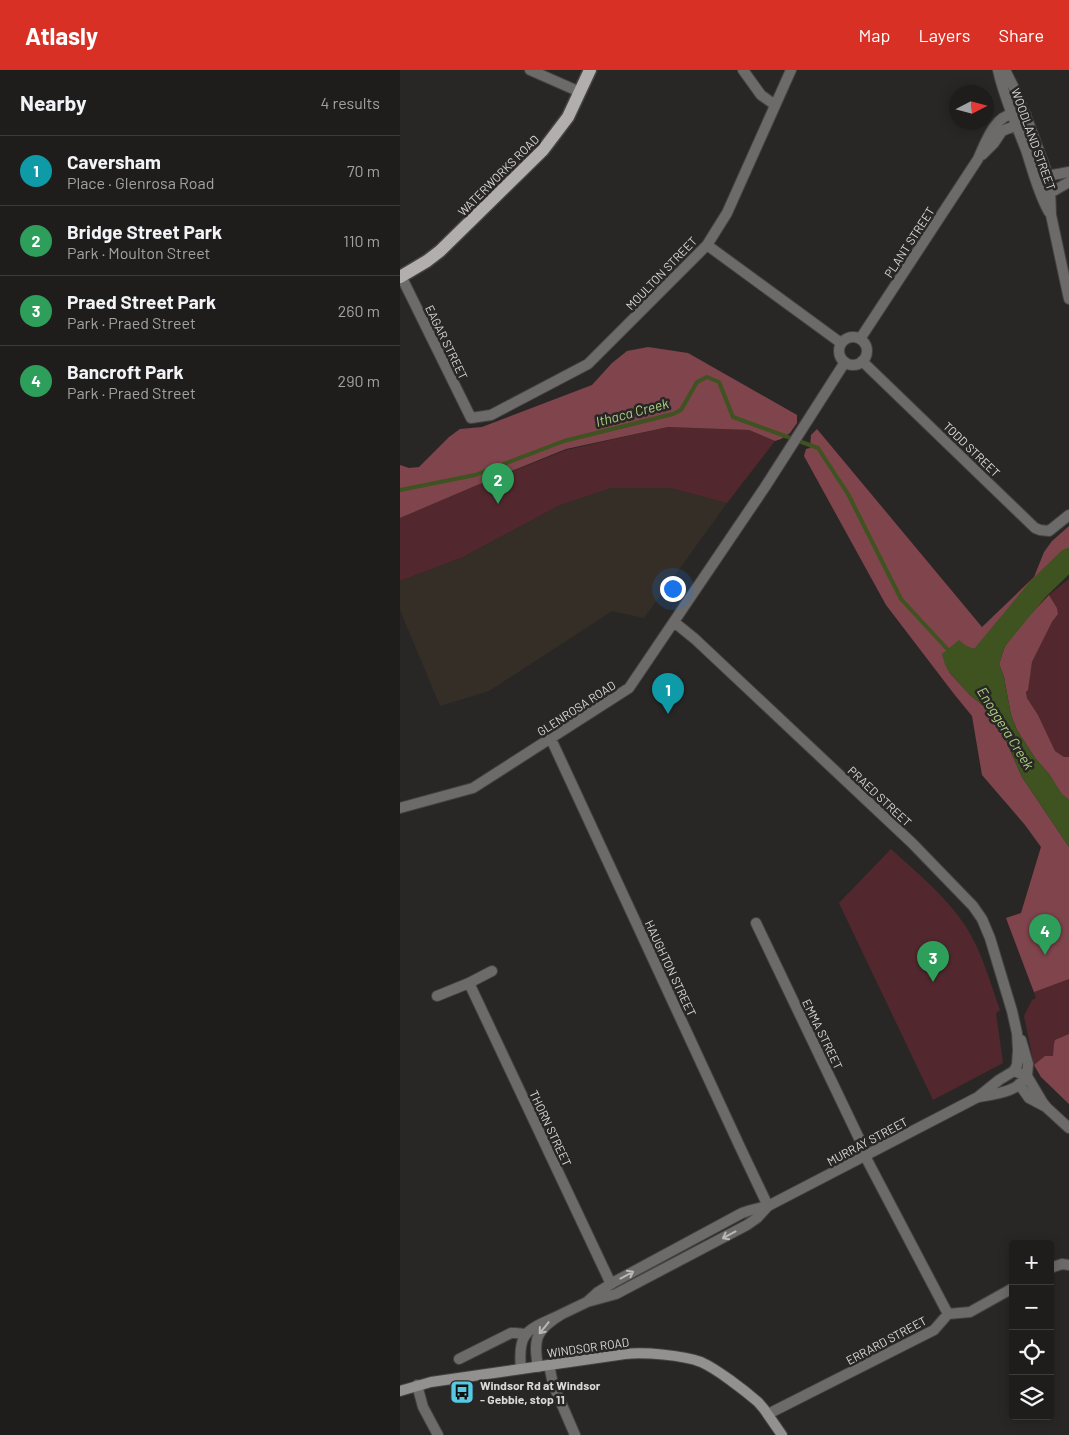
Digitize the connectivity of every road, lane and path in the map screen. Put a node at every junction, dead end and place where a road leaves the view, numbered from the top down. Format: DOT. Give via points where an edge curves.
graph roads {
  1 [pos="530,70"];
  2 [pos="590,70"];
  3 [pos="743,70"];
  4 [pos="791,70"];
  5 [pos="998,70"];
  6 [pos="1005,70"];
  7 [pos="580,92"];
  8 [pos="775,105"];
  9 [pos="1012,114"];
  10 [pos="1026,115"];
  11 [pos="1017,125"];
  12 [pos="978,159"];
  13 [pos="1069,172"];
  14 [pos="1048,176"];
  15 [pos="1069,182"];
  16 [pos="1038,187"];
  17 [pos="1050,193"];
  18 [pos="1051,215"];
  19 [pos="707,245"];
  20 [pos="400,276"];
  21 [pos="1069,299"];
  22 [pos="860,339"];
  23 [pos="841,343"];
  24 [pos="862,361"];
  25 [pos="845,362"];
  26 [pos="471,418"];
  27 [pos="1069,516"];
  28 [pos="674,622"];
  29 [pos="551,739"];
  30 [pos="400,808"];
  31 [pos="756,923"];
  32 [pos="492,971"];
  33 [pos="469,983"];
  34 [pos="437,996"];
  35 [pos="1015,1024"];
  36 [pos="1014,1071"];
  37 [pos="1023,1080"];
  38 [pos="978,1097"];
  39 [pos="1069,1128"];
  40 [pos="866,1156"];
  41 [pos="768,1206"];
  42 [pos="1068,1265"];
  43 [pos="1054,1266"];
  44 [pos="611,1284"];
  45 [pos="1009,1290"];
  46 [pos="616,1294"];
  47 [pos="587,1302"];
  48 [pos="562,1314"];
  49 [pos="948,1314"];
  50 [pos="525,1334"];
  51 [pos="459,1359"];
  52 [pos="549,1365"];
  53 [pos="538,1367"];
  54 [pos="521,1369"];
  55 [pos="416,1385"];
  56 [pos="400,1391"];
  57 [pos="768,1414"];
  58 [pos="438,1435"];
  59 [pos="576,1435"];
  60 [pos="782,1435"];
  1 -- 7 [label="street"];
  2 -- 7 [label="main road, WATERWORKS ROAD"];
  3 -- 8 [label="street" via="761,95"];
  4 -- 8 [label="street, MOULTON STREET"];
  5 -- 9 [label="street, WOODLAND STREET"];
  6 -- 10 [label="street, WOODLAND STREET"];
  7 -- 20 [label="main road, WATERWORKS ROAD" via="568,117 543,150 440,252"];
  8 -- 19 [label="street, MOULTON STREET" via="727,214"];
  9 -- 10 [label="street"];
  9 -- 11 [label="street, WOODLAND STREET"];
  9 -- 12 [label="street, PLANT STREET" via="993,128"];
  10 -- 11 [label="street, PLANT STREET"];
  10 -- 14 [label="street, WOODLAND STREET"];
  11 -- 12 [label="street, PLANT STREET" via="1002,131"];
  11 -- 16 [label="street, WOODLAND STREET"];
  12 -- 22 [label="street, PLANT STREET"];
  13 -- 14 [label="street"];
  14 -- 16 [label="street"];
  14 -- 17 [label="street, WOODLAND STREET"];
  15 -- 17 [label="street"];
  16 -- 17 [label="street"];
  16 -- 18 [label="street, WOODLAND STREET"];
  17 -- 18 [label="street, WOODLAND STREET"];
  18 -- 21 [label="street, WOODLAND STREET"];
  19 -- 23 [label="street"];
  19 -- 26 [label="street, MOULTON STREET" via="588,364 491,415"];
  20 -- 26 [label="street, EAGAR STREET"];
  22 -- 23 [label="street" via="850,337"];
  22 -- 24 [label="street" via="867,349"];
  23 -- 25 [label="street" via="839,353"];
  24 -- 25 [label="street" via="854,364"];
  24 -- 27 [label="street, TODD STREET" via="1035,528 1049,531"];
  25 -- 28 [label="street, GLENROSA ROAD"];
  28 -- 29 [label="street, GLENROSA ROAD" via="629,688"];
  28 -- 35 [label="street, PRAED STREET" via="968,899 990,938"];
  29 -- 30 [label="street, GLENROSA ROAD" via="473,788"];
  29 -- 41 [label="street, HAUGHTON STREET"];
  31 -- 40 [label="street, EMMA STREET"];
  32 -- 33 [label="street"];
  33 -- 34 [label="street"];
  33 -- 44 [label="street, THORN STREET"];
  35 -- 36 [label="street, PRAED STREET" via="1018,1055"];
  35 -- 37 [label="street, PRAED STREET" via="1027,1059"];
  36 -- 37 [label="street"];
  36 -- 38 [label="street, MURRAY STREET"];
  37 -- 38 [label="street, MURRAY STREET" via="1004,1092"];
  37 -- 39 [label="street"];
  38 -- 40 [label="street, MURRAY STREET"];
  40 -- 41 [label="street, MURRAY STREET"];
  40 -- 49 [label="street, EMMA STREET"];
  44 -- 41 [label="street, MURRAY STREET, one-way" via="742,1213"];
  41 -- 46 [label="street, MURRAY STREET, one-way" via="747,1226"];
  42 -- 43 [label="street"];
  44 -- 46 [label="street, THORN STREET"];
  44 -- 47 [label="street, MURRAY STREET"];
  45 -- 49 [label="street" via="970,1312"];
  46 -- 47 [label="street, MURRAY STREET"];
  47 -- 48 [label="street, MURRAY STREET"];
  48 -- 50 [label="street, MURRAY STREET"];
  48 -- 53 [label="street, MURRAY STREET, one-way" via="545,1326 538,1337 535,1347"];
  49 -- 57 [label="street, ERRARD STREET" via="934,1330"];
  50 -- 51 [label="street, MURRAY STREET" via="511,1333"];
  50 -- 54 [label="street" via="521,1341"];
  52 -- 53 [label="main road, WINDSOR ROAD"];
  52 -- 57 [label="main road, WINDSOR ROAD" via="637,1353 694,1360 709,1366 749,1395"];
  52 -- 59 [label="street" via="552,1384"];
  53 -- 54 [label="main road, WINDSOR ROAD"];
  54 -- 55 [label="main road, WINDSOR ROAD"];
  55 -- 56 [label="main road, WINDSOR ROAD"];
  55 -- 58 [label="street"];
  57 -- 60 [label="main road, WINDSOR ROAD"];
}
